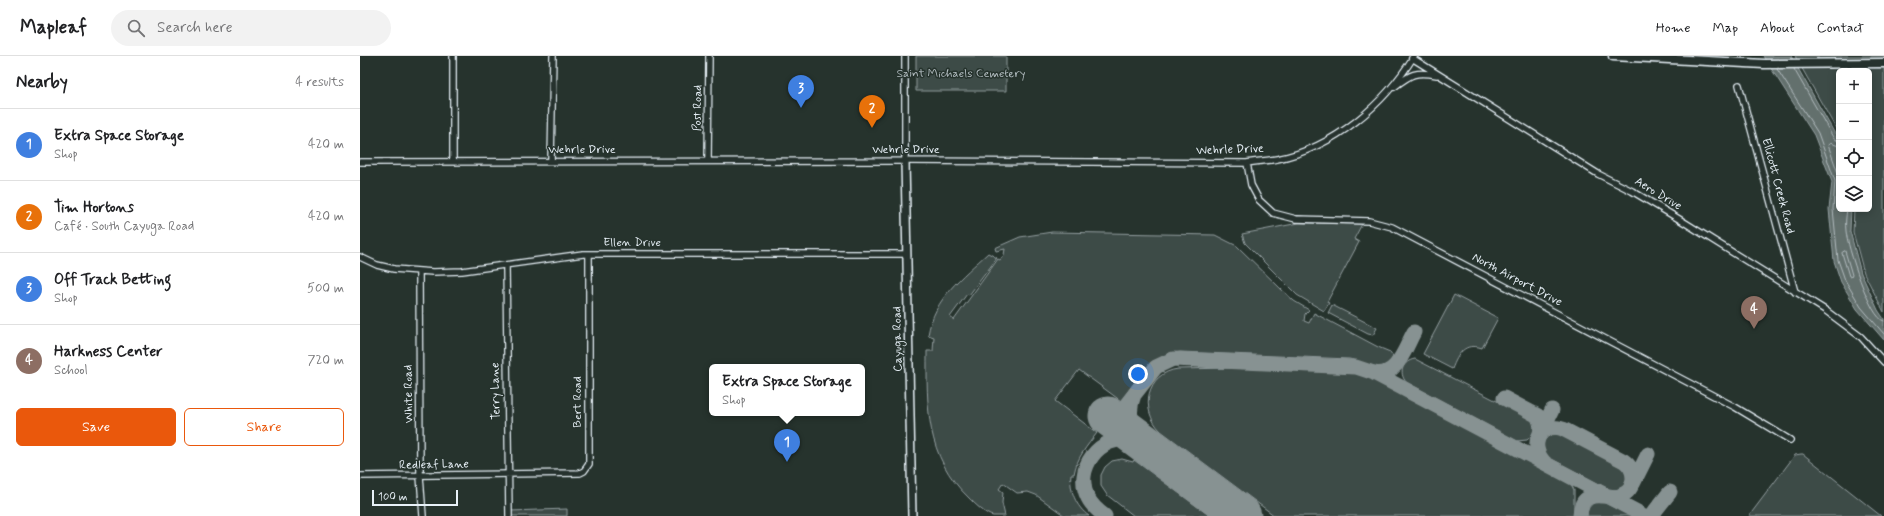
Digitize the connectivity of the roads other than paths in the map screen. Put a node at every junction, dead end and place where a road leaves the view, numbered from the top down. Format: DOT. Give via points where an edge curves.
graph roads {
  1 [pos="453,56"];
  2 [pos="553,56"];
  3 [pos="709,56"];
  4 [pos="905,56"];
  5 [pos="1613,56"];
  6 [pos="1413,57"];
  7 [pos="1884,63"];
  8 [pos="1440,76"];
  9 [pos="1739,85"];
  10 [pos="1386,94"];
  11 [pos="551,161"];
  12 [pos="708,161"];
  13 [pos="905,161"];
  14 [pos="360,162"];
  15 [pos="453,162"];
  16 [pos="1247,163"];
  17 [pos="589,254"];
  18 [pos="907,254"];
  19 [pos="360,257"];
  20 [pos="506,266"];
  21 [pos="419,271"];
  22 [pos="1795,292"];
  23 [pos="1884,362"];
  24 [pos="1790,440"];
  25 [pos="508,475"];
  26 [pos="360,476"];
  27 [pos="420,476"];
  28 [pos="423,516"];
  29 [pos="509,516"];
  30 [pos="912,516"];
  1 -- 15 [label="street"];
  2 -- 11 [label="street"];
  3 -- 12 [label="street, Post Road"];
  4 -- 13 [label="street"];
  5 -- 7 [label="highway" via="1800,65"];
  6 -- 8 [label="street, Aero Drive"];
  6 -- 10 [label="street, Wehrle Drive"];
  8 -- 10 [label="street" via="1424,73 1409,76"];
  8 -- 22 [label="street, Aero Drive" via="1598,174 1679,219"];
  9 -- 22 [label="street, Ellicott Creek Road"];
  10 -- 16 [label="street, Wehrle Drive" via="1363,116 1333,137 1278,159"];
  11 -- 12 [label="street, Wehrle Drive"];
  11 -- 15 [label="street, Wehrle Drive"];
  12 -- 13 [label="street, Wehrle Drive"];
  13 -- 16 [label="street, Wehrle Drive"];
  13 -- 18 [label="main road, Cayuga Road"];
  14 -- 15 [label="street, Wehrle Drive"];
  16 -- 24 [label="street, North Airport Drive" via="1251,185 1259,200 1273,213 1296,219 1369,221 1392,227 1735,407"];
  17 -- 18 [label="street, Ellen Drive"];
  17 -- 20 [label="street, Ellen Drive"];
  17 -- 25 [label="street, Bert Road" via="589,464 580,473"];
  18 -- 30 [label="main road, Cayuga Road"];
  19 -- 21 [label="street, Ellen Drive" via="377,265"];
  20 -- 21 [label="street, Ellen Drive" via="462,271"];
  20 -- 25 [label="street, Terry Lane"];
  21 -- 27 [label="street, White Road"];
  22 -- 23 [label="street, Aero Drive" via="1862,337"];
  25 -- 27 [label="street, Redleaf Lane"];
  25 -- 29 [label="street, Terry Lane"];
  26 -- 27 [label="street, Redleaf Lane"];
  27 -- 28 [label="street, White Road"];
}
